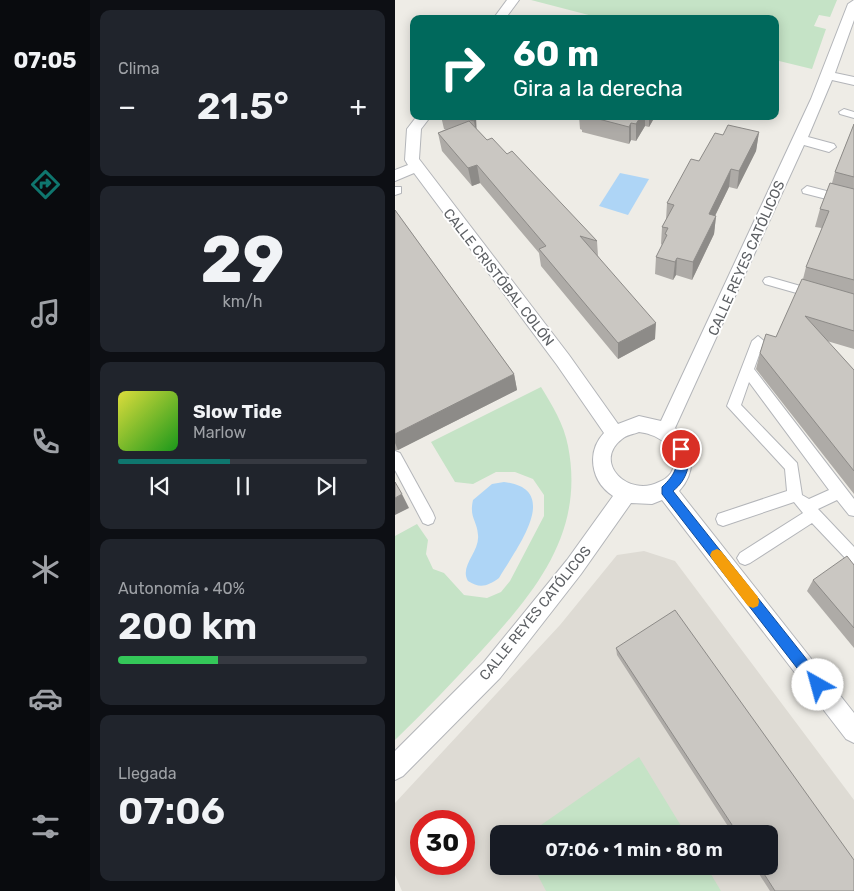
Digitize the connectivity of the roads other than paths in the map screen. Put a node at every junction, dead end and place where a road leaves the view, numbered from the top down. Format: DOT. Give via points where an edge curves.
graph roads {
  1 [pos="513,0"];
  2 [pos="854,4"];
  3 [pos="502,15"];
  4 [pos="827,75"];
  5 [pos="854,81"];
  6 [pos="421,120"];
  7 [pos="800,139"];
  8 [pos="829,147"];
  9 [pos="417,167"];
  10 [pos="396,186"];
  11 [pos="807,190"];
  12 [pos="854,202"];
  13 [pos="769,281"];
  14 [pos="826,298"];
  15 [pos="758,341"];
  16 [pos="748,370"];
  17 [pos="665,431"];
  18 [pos="614,433"];
  19 [pos="395,457"];
  20 [pos="666,490"];
  21 [pos="839,492"];
  22 [pos="626,494"];
  23 [pos="795,495"];
  24 [pos="810,510"];
  25 [pos="854,510"];
  26 [pos="429,518"];
  27 [pos="723,519"];
  28 [pos="745,558"];
  29 [pos="854,558"];
  30 [pos="854,731"];
  31 [pos="395,768"];
  1 -- 3 [label="street"];
  2 -- 4 [label="street, CALLE REYES CATÓLICOS"];
  4 -- 5 [label="street"];
  4 -- 7 [label="street, CALLE REYES CATÓLICOS"];
  6 -- 9 [label="street, CALLE CRISTÓBAL COLÓN" via="414,129 411,160"];
  7 -- 8 [label="street"];
  7 -- 17 [label="street, CALLE REYES CATÓLICOS"];
  9 -- 10 [label="street"];
  9 -- 18 [label="street, CALLE CRISTÓBAL COLÓN"];
  11 -- 12 [label="street"];
  13 -- 14 [label="street"];
  15 -- 16 [label="street"];
  16 -- 21 [label="street"];
  16 -- 23 [label="street" via="734,406 792,468"];
  17 -- 18 [label="street" via="639,424"];
  17 -- 20 [label="street" via="675,439 684,460 676,482"];
  18 -- 22 [label="street" via="603,448 600,466 609,482"];
  19 -- 26 [label="street"];
  20 -- 22 [label="street" via="639,497"];
  20 -- 30 [label="street"];
  21 -- 24 [label="street"];
  21 -- 25 [label="street"];
  22 -- 31 [label="street, CALLE REYES CATÓLICOS" via="574,567 492,670"];
  23 -- 24 [label="street"];
  23 -- 27 [label="street"];
  24 -- 28 [label="street"];
  24 -- 29 [label="street"];
}
